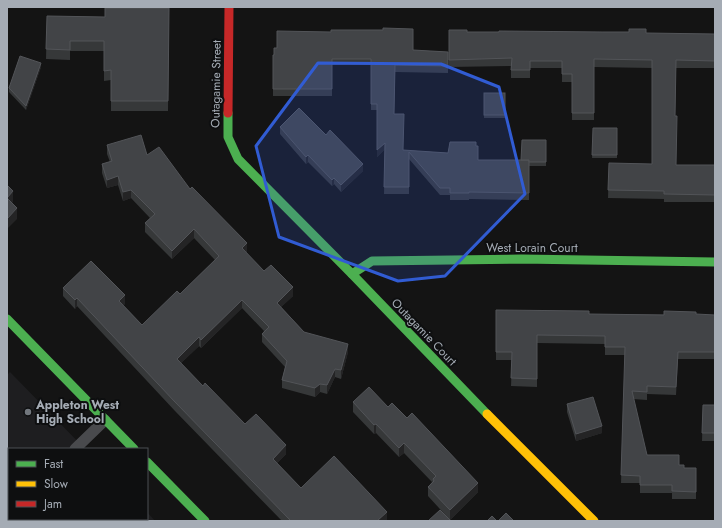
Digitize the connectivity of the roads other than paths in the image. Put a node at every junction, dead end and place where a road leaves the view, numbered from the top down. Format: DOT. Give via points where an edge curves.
graph roads {
  1 [pos="229,7"];
  2 [pos="238,160"];
  3 [pos="715,262"];
  4 [pos="352,274"];
  5 [pos="7,319"];
  6 [pos="105,420"];
  7 [pos="76,448"];
  8 [pos="133,448"];
  9 [pos="148,463"];
  10 [pos="205,521"];
  11 [pos="594,521"];
  1 -- 2 [label="street, Outagamie Street" via="228,137"];
  2 -- 4 [label="street, Outagamie Court"];
  3 -- 4 [label="street, West Lorain Court" via="521,259 372,261"];
  4 -- 11 [label="street, Outagamie Court" via="450,377"];
  5 -- 6 [label="street"];
  6 -- 7 [label="lane"];
  6 -- 8 [label="street"];
  9 -- 10 [label="street"];
}
